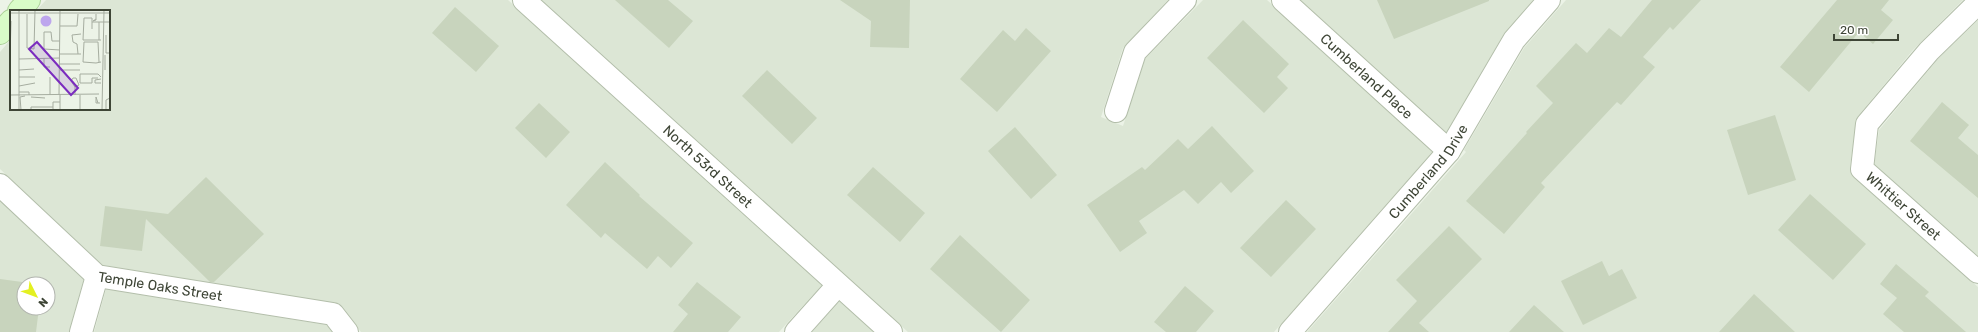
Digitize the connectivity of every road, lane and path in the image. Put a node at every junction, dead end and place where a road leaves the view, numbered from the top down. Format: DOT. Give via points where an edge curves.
graph roads {
  1 [pos="29,0"];
  2 [pos="524,0"];
  3 [pos="1185,0"];
  4 [pos="1283,0"];
  5 [pos="1549,0"];
  6 [pos="1978,3"];
  7 [pos="20,10"];
  8 [pos="10,21"];
  9 [pos="0,33"];
  10 [pos="1116,111"];
  11 [pos="1449,151"];
  12 [pos="0,185"];
  13 [pos="1978,272"];
  14 [pos="98,276"];
  15 [pos="838,285"];
  16 [pos="81,332"];
  17 [pos="347,332"];
  18 [pos="796,332"];
  19 [pos="891,332"];
  20 [pos="1290,332"];
  1 -- 7 [label="street"];
  2 -- 15 [label="street, North 53rd Street"];
  3 -- 10 [label="street" via="1135,52"];
  4 -- 11 [label="street, Cumberland Place"];
  5 -- 11 [label="street, Cumberland Drive" via="1514,40"];
  6 -- 13 [label="street, Whittier Street" via="1929,51 1868,124 1862,169"];
  8 -- 9 [label="street"];
  11 -- 20 [label="street, Cumberland Drive"];
  12 -- 14 [label="street, Temple Oaks Street"];
  14 -- 16 [label="street"];
  14 -- 17 [label="street, Temple Oaks Street" via="333,314"];
  15 -- 18 [label="street"];
  15 -- 19 [label="street, North 53rd Street"];
}
